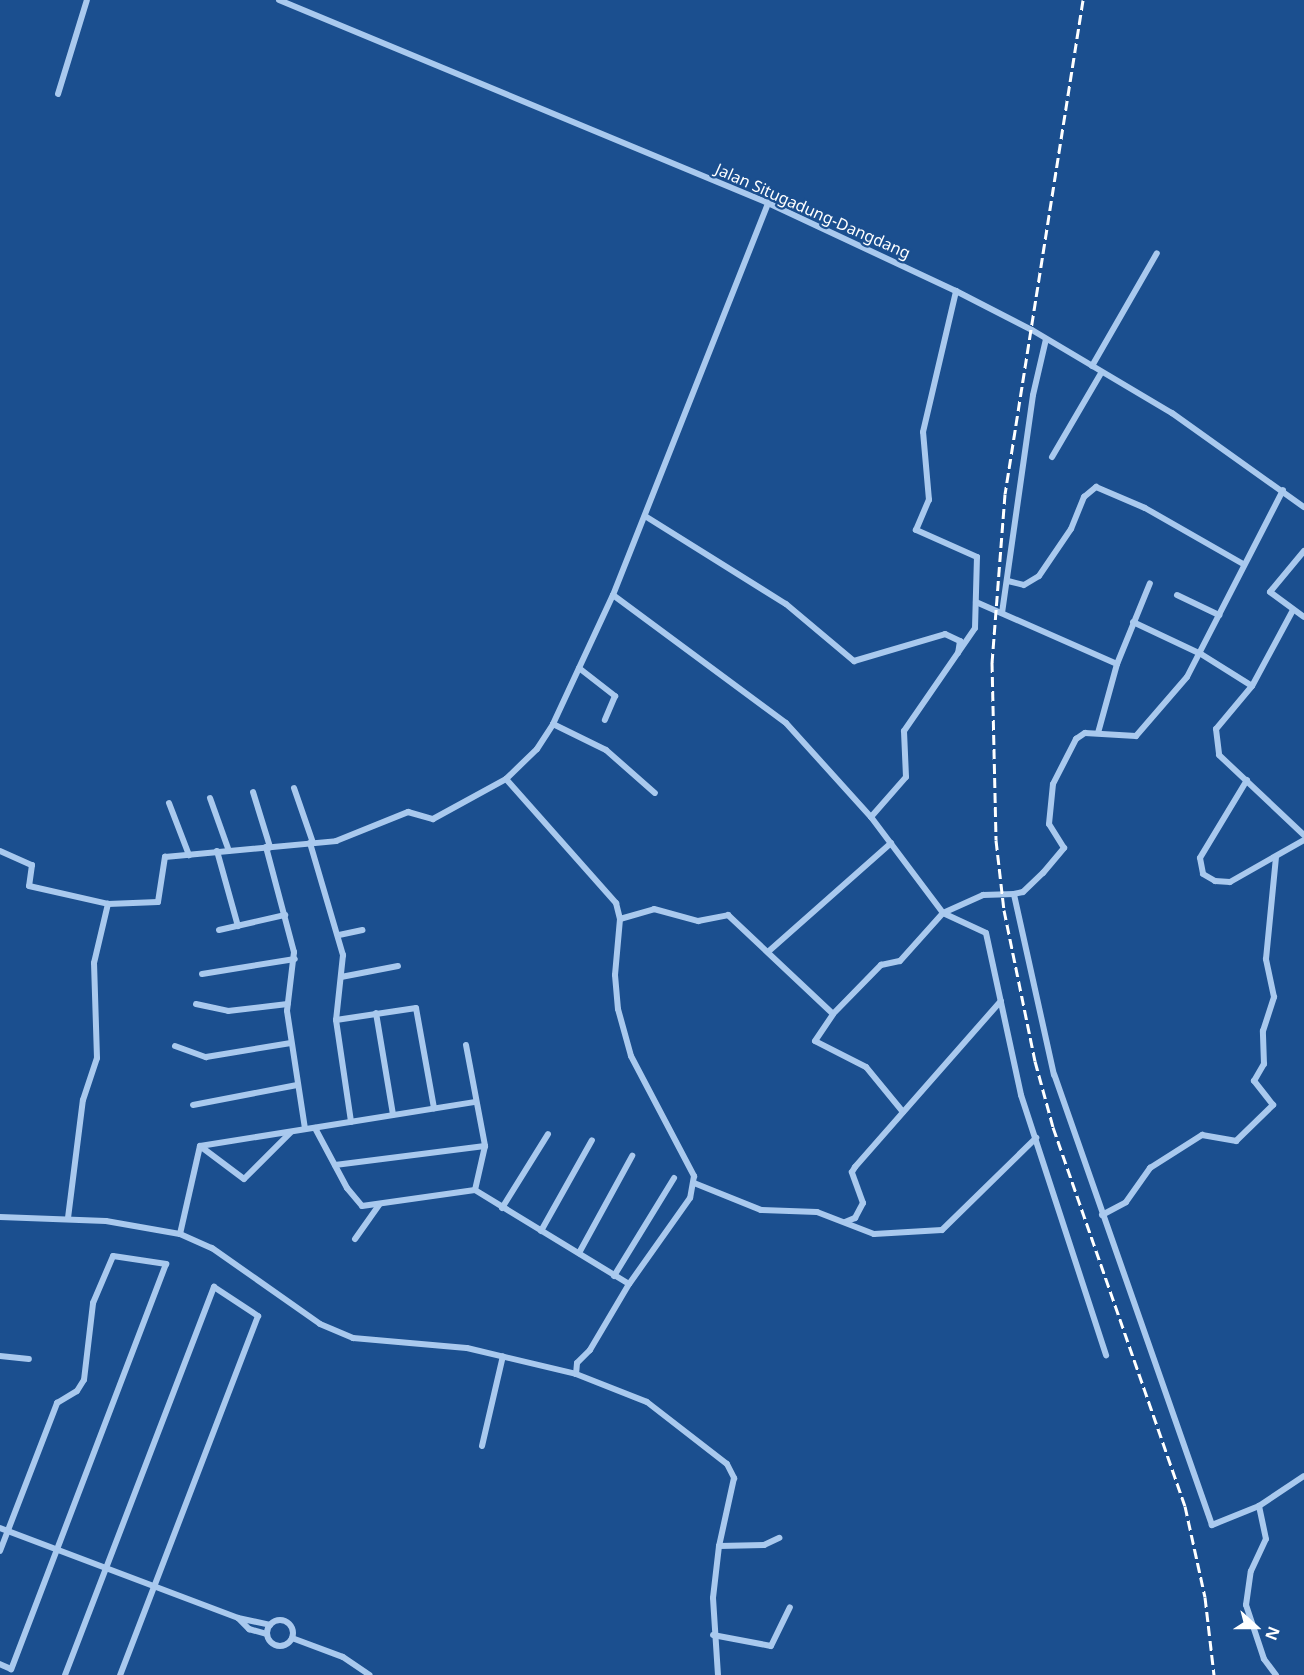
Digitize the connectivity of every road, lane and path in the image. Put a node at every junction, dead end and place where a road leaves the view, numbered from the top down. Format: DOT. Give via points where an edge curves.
graph roads {
  1 [pos="87,0"];
  2 [pos="279,0"];
  3 [pos="58,94"];
  4 [pos="768,203"];
  5 [pos="1157,253"];
  6 [pos="956,291"];
  7 [pos="1046,339"];
  8 [pos="1092,366"];
  9 [pos="1101,373"];
  10 [pos="1052,457"];
  11 [pos="1283,490"];
  12 [pos="1304,507"];
  13 [pos="645,516"];
  14 [pos="1304,551"];
  15 [pos="1243,564"];
  16 [pos="1008,581"];
  17 [pos="1150,583"];
  18 [pos="613,595"];
  19 [pos="1176,595"];
  20 [pos="976,602"];
  21 [pos="1293,610"];
  22 [pos="1002,613"];
  23 [pos="1219,615"];
  24 [pos="1304,617"];
  25 [pos="1133,622"];
  26 [pos="1200,654"];
  27 [pos="957,656"];
  28 [pos="1117,664"];
  29 [pos="579,668"];
  30 [pos="1252,686"];
  31 [pos="605,720"];
  32 [pos="553,724"];
  33 [pos="1098,733"];
  34 [pos="506,779"];
  35 [pos="1247,780"];
  36 [pos="294,788"];
  37 [pos="254,792"];
  38 [pos="655,793"];
  39 [pos="210,798"];
  40 [pos="169,803"];
  41 [pos="871,817"];
  42 [pos="1304,835"];
  43 [pos="1304,840"];
  44 [pos="311,843"];
  45 [pos="891,843"];
  46 [pos="268,847"];
  47 [pos="0,851"];
  48 [pos="217,851"];
  49 [pos="229,851"];
  50 [pos="189,855"];
  51 [pos="1276,856"];
  52 [pos="1014,894"];
  53 [pos="108,904"];
  54 [pos="943,913"];
  55 [pos="285,915"];
  56 [pos="620,920"];
  57 [pos="238,926"];
  58 [pos="219,930"];
  59 [pos="362,930"];
  60 [pos="339,935"];
  61 [pos="769,951"];
  62 [pos="295,959"];
  63 [pos="398,966"];
  64 [pos="202,974"];
  65 [pos="340,977"];
  66 [pos="1001,1001"];
  67 [pos="196,1004"];
  68 [pos="288,1004"];
  69 [pos="376,1013"];
  70 [pos="833,1014"];
  71 [pos="336,1020"];
  72 [pos="291,1043"];
  73 [pos="175,1046"];
  74 [pos="466,1046"];
  75 [pos="297,1085"];
  76 [pos="476,1101"];
  77 [pos="193,1105"];
  78 [pos="434,1108"];
  79 [pos="903,1112"];
  80 [pos="393,1115"];
  81 [pos="351,1122"];
  82 [pos="315,1128"];
  83 [pos="305,1129"];
  84 [pos="291,1132"];
  85 [pos="548,1134"];
  86 [pos="1036,1138"];
  87 [pos="592,1140"];
  88 [pos="200,1146"];
  89 [pos="484,1146"];
  90 [pos="633,1156"];
  91 [pos="335,1165"];
  92 [pos="674,1178"];
  93 [pos="694,1183"];
  94 [pos="475,1190"];
  95 [pos="379,1205"];
  96 [pos="502,1208"];
  97 [pos="1102,1215"];
  98 [pos="0,1217"];
  99 [pos="68,1218"];
  100 [pos="845,1222"];
  101 [pos="541,1231"];
  102 [pos="180,1234"];
  103 [pos="355,1239"];
  104 [pos="579,1253"];
  105 [pos="614,1276"];
  106 [pos="629,1284"];
  107 [pos="1106,1355"];
  108 [pos="0,1356"];
  109 [pos="503,1356"];
  110 [pos="29,1359"];
  111 [pos="576,1374"];
  112 [pos="482,1446"];
  113 [pos="1304,1476"];
  114 [pos="1259,1506"];
  115 [pos="0,1528"];
  116 [pos="8,1531"];
  117 [pos="779,1538"];
  118 [pos="718,1546"];
  119 [pos="57,1549"];
  120 [pos="0,1551"];
  121 [pos="106,1568"];
  122 [pos="154,1586"];
  123 [pos="790,1607"];
  124 [pos="238,1618"];
  125 [pos="270,1625"];
  126 [pos="266,1634"];
  127 [pos="713,1635"];
  128 [pos="292,1638"];
  129 [pos="0,1664"];
  130 [pos="65,1675"];
  131 [pos="120,1675"];
  132 [pos="370,1675"];
  133 [pos="718,1675"];
  134 [pos="1276,1675"];
  1 -- 3 [label="street"];
  2 -- 4 [label="street, Jalan Situgadung-Dangdang"];
  4 -- 6 [label="street, Jalan Situgadung-Dangdang"];
  4 -- 13 [label="street"];
  5 -- 8 [label="street"];
  6 -- 7 [label="street, Jalan Situgadung-Dangdang"];
  6 -- 20 [label="street" via="923,432 929,500 916,530 977,557"];
  7 -- 8 [label="street, Jalan Situgadung-Dangdang"];
  7 -- 16 [label="street" via="1033,395"];
  8 -- 9 [label="street, Jalan Situgadung-Dangdang"];
  9 -- 10 [label="street"];
  9 -- 11 [label="street, Jalan Situgadung-Dangdang" via="1172,413"];
  11 -- 12 [label="street, Jalan Situgadung-Dangdang"];
  11 -- 15 [label="street"];
  13 -- 18 [label="street"];
  13 -- 27 [label="street" via="786,604 854,661 945,634 960,641"];
  14 -- 21 [label="street" via="1270,591"];
  15 -- 16 [label="street" via="1145,508 1096,487 1084,497 1071,529 1039,576 1024,585"];
  15 -- 23 [label="street"];
  16 -- 22 [label="street"];
  17 -- 25 [label="street"];
  18 -- 29 [label="street"];
  18 -- 41 [label="street" via="768,706 814,749"];
  19 -- 23 [label="street"];
  20 -- 22 [label="street"];
  20 -- 27 [label="street" via="973,634"];
  21 -- 24 [label="street"];
  21 -- 30 [label="street"];
  22 -- 28 [label="street"];
  23 -- 26 [label="street"];
  25 -- 26 [label="street"];
  25 -- 28 [label="street"];
  26 -- 30 [label="street"];
  26 -- 33 [label="street" via="1187,677 1136,736"];
  27 -- 41 [label="street" via="903,735 908,764 904,783"];
  28 -- 33 [label="street"];
  29 -- 31 [label="street" via="615,696"];
  29 -- 32 [label="street"];
  30 -- 35 [label="street" via="1216,729 1219,755"];
  32 -- 34 [label="street" via="537,749"];
  32 -- 38 [label="street" via="606,750"];
  33 -- 52 [label="street" via="1085,733 1076,739 1053,784 1049,824 1064,848 1023,892"];
  34 -- 44 [label="street" via="433,819 408,812 336,841"];
  34 -- 56 [label="street" via="598,880 616,903"];
  35 -- 42 [label="street"];
  35 -- 51 [label="street" via="1200,858 1199,870 1215,881 1230,882"];
  36 -- 44 [label="street"];
  37 -- 46 [label="street"];
  39 -- 49 [label="street"];
  40 -- 50 [label="street"];
  41 -- 45 [label="street"];
  43 -- 51 [label="street"];
  44 -- 46 [label="street"];
  44 -- 60 [label="street"];
  45 -- 54 [label="street"];
  45 -- 61 [label="street"];
  46 -- 49 [label="street"];
  46 -- 55 [label="street"];
  47 -- 53 [label="street" via="33,865 29,886"];
  48 -- 49 [label="street"];
  48 -- 50 [label="street"];
  48 -- 57 [label="street"];
  50 -- 53 [label="street" via="164,859 158,902"];
  51 -- 97 [label="street" via="1266,959 1274,997 1262,1041 1263,1064 1254,1081 1273,1105 1236,1141 1202,1135 1150,1168 1126,1202"];
  52 -- 54 [label="street" via="983,895"];
  52 -- 97 [label="street" via="1054,1075"];
  53 -- 99 [label="street" via="94,963 97,1058 83,1100"];
  54 -- 66 [label="street" via="986,933"];
  54 -- 70 [label="street" via="900,961 881,965"];
  55 -- 57 [label="street"];
  55 -- 62 [label="street"];
  56 -- 61 [label="street" via="654,909 698,921 728,915"];
  56 -- 93 [label="street" via="614,959 621,1018 641,1078 685,1153"];
  57 -- 58 [label="street"];
  59 -- 60 [label="street"];
  60 -- 65 [label="street"];
  61 -- 70 [label="street"];
  62 -- 64 [label="street"];
  62 -- 68 [label="street"];
  63 -- 65 [label="street"];
  65 -- 71 [label="street"];
  66 -- 79 [label="street"];
  66 -- 86 [label="street" via="1021,1095"];
  67 -- 68 [label="street" via="228,1011"];
  68 -- 72 [label="street"];
  69 -- 71 [label="street"];
  69 -- 78 [label="street" via="416,1008"];
  69 -- 80 [label="street"];
  70 -- 79 [label="street" via="815,1041 866,1067"];
  71 -- 81 [label="street"];
  72 -- 73 [label="street" via="206,1057"];
  72 -- 75 [label="street"];
  74 -- 76 [label="street"];
  75 -- 77 [label="street"];
  75 -- 83 [label="street"];
  76 -- 78 [label="street"];
  76 -- 89 [label="street"];
  78 -- 80 [label="street"];
  79 -- 100 [label="street" via="852,1172 863,1203 860,1213"];
  80 -- 81 [label="street"];
  81 -- 82 [label="street"];
  82 -- 83 [label="street"];
  82 -- 91 [label="street"];
  83 -- 84 [label="street"];
  84 -- 88 [label="street"];
  84 -- 88 [label="street" via="244,1179"];
  85 -- 96 [label="street"];
  86 -- 100 [label="street" via="948,1227 874,1234 854,1229"];
  86 -- 107 [label="street"];
  87 -- 101 [label="street"];
  88 -- 102 [label="street"];
  89 -- 91 [label="street"];
  89 -- 94 [label="street"];
  90 -- 104 [label="street"];
  91 -- 95 [label="street" via="356,1202"];
  92 -- 105 [label="street"];
  93 -- 100 [label="street" via="761,1210 807,1210"];
  93 -- 106 [label="street" via="690,1198"];
  94 -- 95 [label="street"];
  94 -- 96 [label="street"];
  95 -- 103 [label="street"];
  96 -- 101 [label="street"];
  97 -- 114 [label="street" via="1212,1525"];
  98 -- 99 [label="street"];
  99 -- 102 [label="street"];
  101 -- 104 [label="street"];
  102 -- 109 [label="street" via="212,1248 333,1330 369,1341 453,1346"];
  104 -- 105 [label="street"];
  105 -- 106 [label="street"];
  106 -- 111 [label="street" via="590,1350 578,1363"];
  108 -- 110 [label="street"];
  109 -- 111 [label="street"];
  109 -- 112 [label="street"];
  111 -- 118 [label="street" via="647,1402 727,1464 734,1478"];
  113 -- 114 [label="street"];
  114 -- 134 [label="street" via="1266,1539 1251,1571 1246,1605 1264,1659"];
  115 -- 116 [label="street"];
  116 -- 119 [label="street"];
  116 -- 119 [label="street" via="57,1403 77,1391 84,1380 93,1303 113,1256 166,1264"];
  116 -- 120 [label="street"];
  117 -- 118 [label="street" via="764,1545"];
  118 -- 127 [label="street"];
  119 -- 121 [label="street"];
  119 -- 129 [label="street" via="11,1670"];
  121 -- 122 [label="street"];
  121 -- 122 [label="street" via="213,1287 258,1316"];
  121 -- 130 [label="street"];
  122 -- 124 [label="street"];
  122 -- 131 [label="street"];
  123 -- 127 [label="street" via="771,1646"];
  124 -- 125 [label="street"];
  124 -- 126 [label="street" via="249,1629"];
  125 -- 126 [label="street"];
  125 -- 128 [label="street" via="278,1620 288,1623"];
  126 -- 128 [label="street" via="274,1646 282,1647"];
  127 -- 133 [label="street"];
  128 -- 132 [label="street" via="343,1658"];
}
